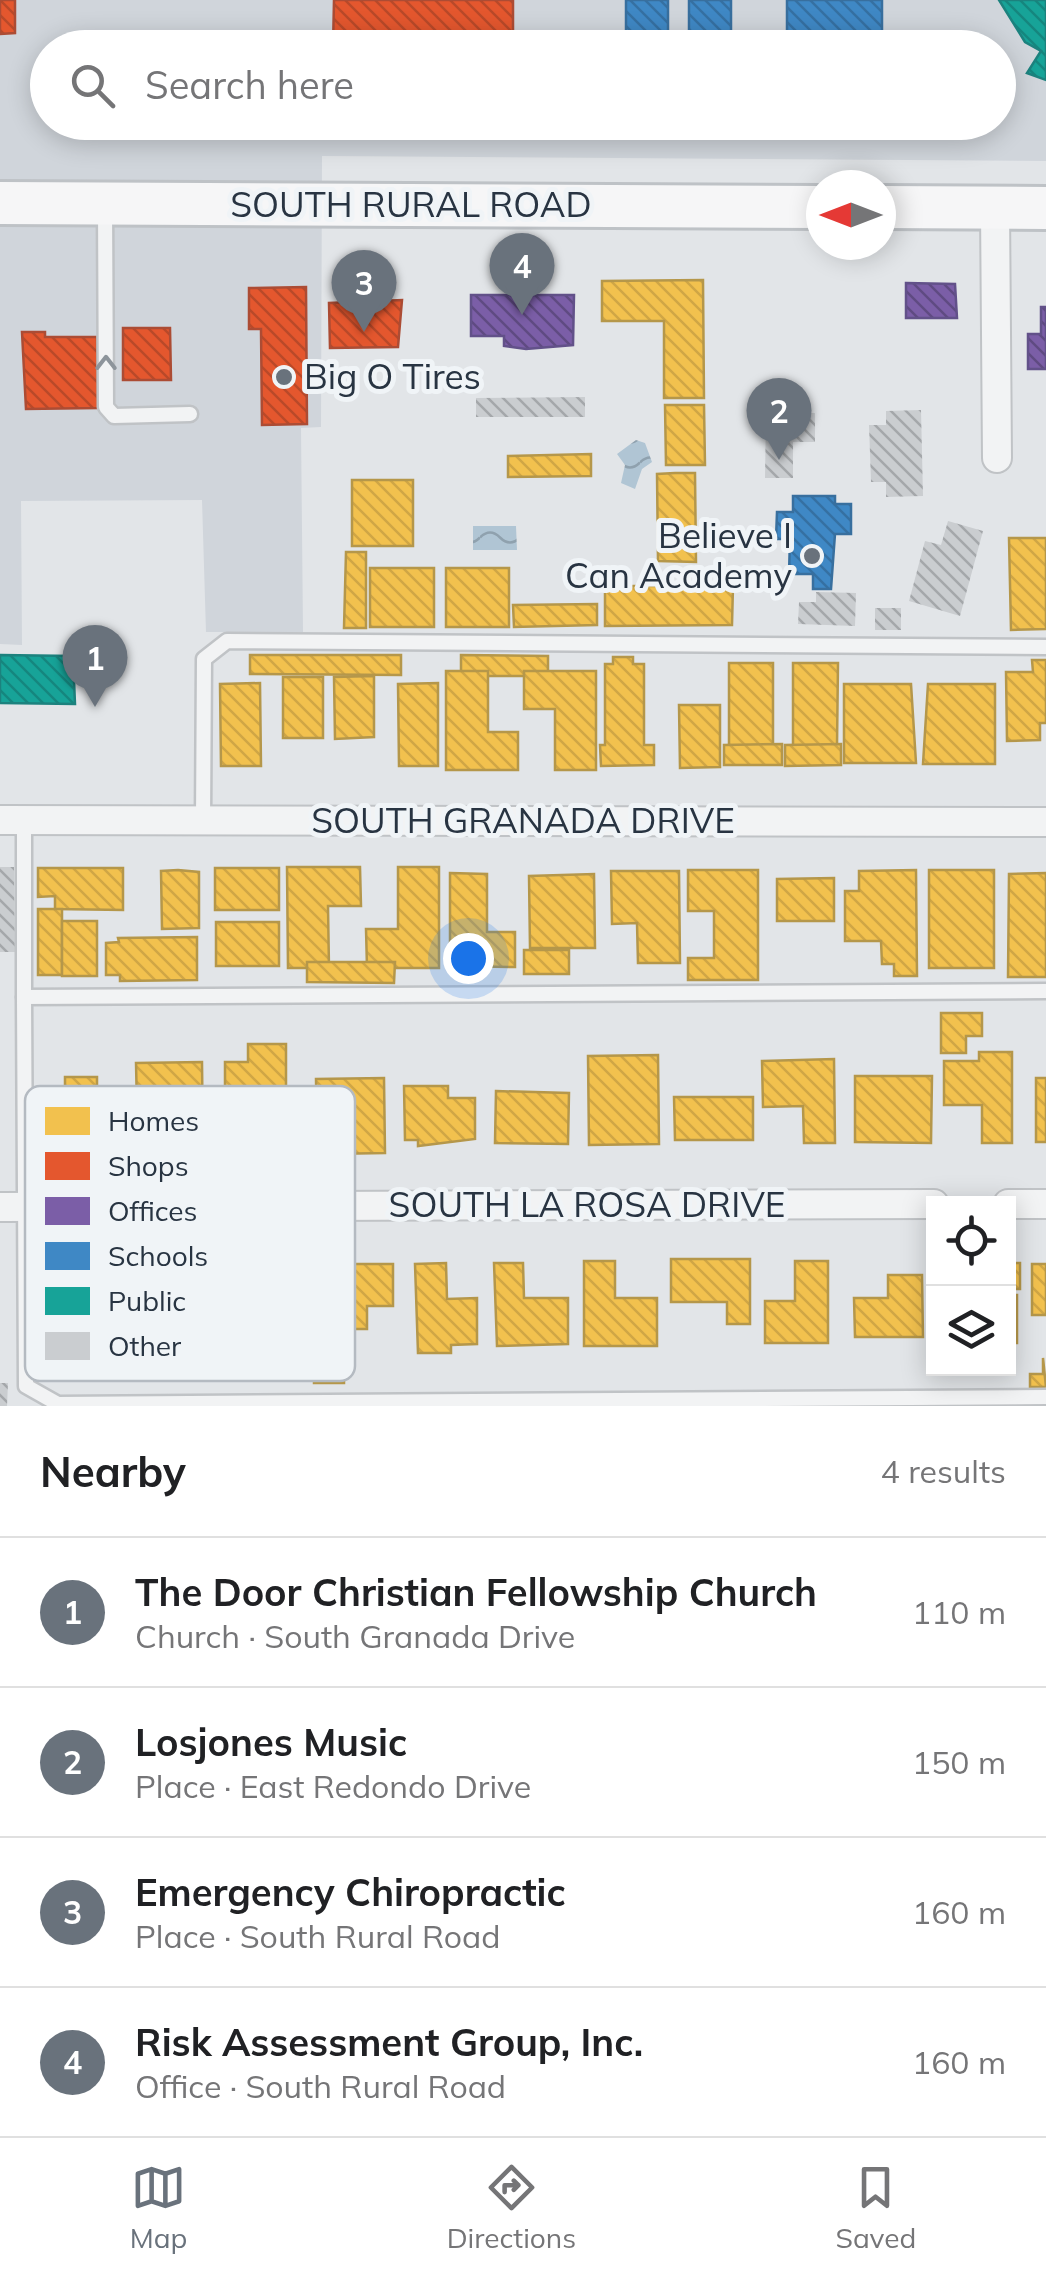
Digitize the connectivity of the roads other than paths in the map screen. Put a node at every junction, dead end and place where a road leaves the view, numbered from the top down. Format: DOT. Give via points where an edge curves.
graph roads {
  1 [pos="0,202"];
  2 [pos="105,203"];
  3 [pos="806,207"];
  4 [pos="896,207"];
  5 [pos="995,208"];
  6 [pos="1046,208"];
  7 [pos="190,414"];
  8 [pos="997,458"];
  9 [pos="1046,647"];
  10 [pos="12,820"];
  11 [pos="204,821"];
  12 [pos="1046,822"];
  13 [pos="1046,991"];
  14 [pos="24,997"];
  15 [pos="926,1204"];
  16 [pos="1016,1204"];
  17 [pos="1046,1204"];
  18 [pos="355,1205"];
  19 [pos="11,1206"];
  20 [pos="25,1374"];
  21 [pos="26,1381"];
  22 [pos="1046,1398"];
  1 -- 2 [label="main road, SOUTH RURAL ROAD"];
  2 -- 3 [label="main road, SOUTH RURAL ROAD"];
  7 -- 2 [label="lane, one-way" via="114,416 106,407"];
  4 -- 5 [label="main road"];
  5 -- 6 [label="main road"];
  5 -- 8 [label="street"];
  9 -- 11 [label="lane" via="227,641 204,659"];
  10 -- 11 [label="street, SOUTH GRANADA DRIVE"];
  10 -- 14 [label="lane"];
  11 -- 12 [label="street, SOUTH GRANADA DRIVE"];
  13 -- 14 [label="lane"];
  14 -- 19 [label="lane"];
  15 -- 18 [label="street, SOUTH LA ROSA DRIVE"];
  16 -- 17 [label="street"];
  19 -- 20 [label="lane"];
  21 -- 22 [label="lane" via="58,1404"];
}
